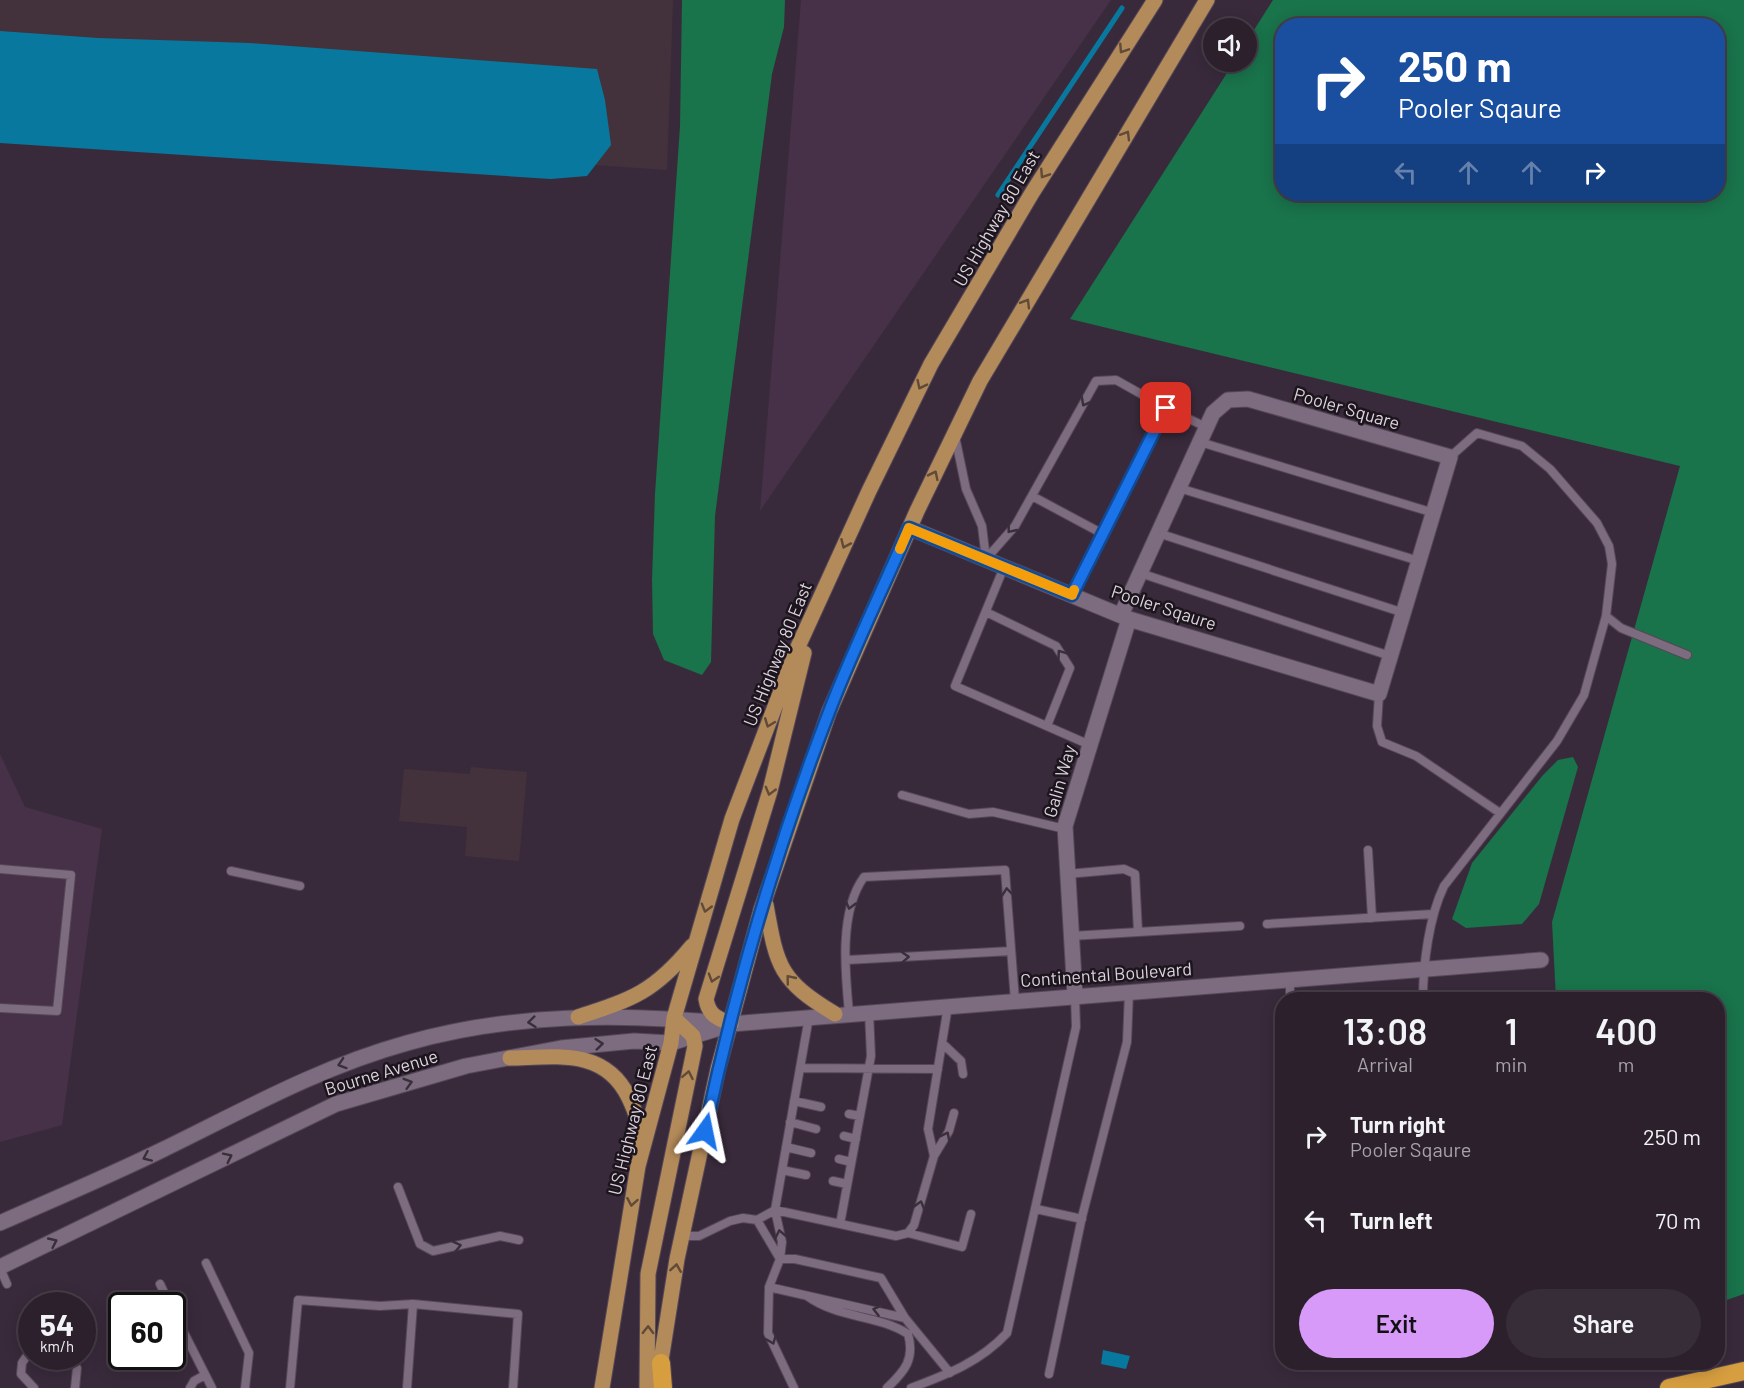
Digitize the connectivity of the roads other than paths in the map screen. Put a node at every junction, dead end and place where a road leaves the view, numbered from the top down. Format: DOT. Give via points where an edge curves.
graph roads {
  1 [pos="1207,0"];
  2 [pos="1149,2"];
  3 [pos="1166,408"];
  4 [pos="954,434"];
  5 [pos="1203,434"];
  6 [pos="1450,457"];
  7 [pos="1179,488"];
  8 [pos="1032,496"];
  9 [pos="1434,513"];
  10 [pos="909,528"];
  11 [pos="1158,533"];
  12 [pos="1102,534"];
  13 [pos="986,559"];
  14 [pos="1419,561"];
  15 [pos="1004,567"];
  16 [pos="1140,573"];
  17 [pos="1072,595"];
  18 [pos="814,612"];
  19 [pos="986,612"];
  20 [pos="1404,613"];
  21 [pos="1606,616"];
  22 [pos="1125,617"];
  23 [pos="1688,655"];
  24 [pos="1390,656"];
  25 [pos="1379,694"];
  26 [pos="1047,726"];
  27 [pos="1090,745"];
  28 [pos="902,795"];
  29 [pos="1500,813"];
  30 [pos="1065,829"];
  31 [pos="1368,850"];
  32 [pos="0,869"];
  33 [pos="231,872"];
  34 [pos="1067,874"];
  35 [pos="300,886"];
  36 [pos="765,900"];
  37 [pos="1433,914"];
  38 [pos="1372,918"];
  39 [pos="1267,924"];
  40 [pos="1240,926"];
  41 [pos="1138,932"];
  42 [pos="1071,936"];
  43 [pos="697,939"];
  44 [pos="1011,951"];
  45 [pos="847,960"];
  46 [pos="1541,960"];
  47 [pos="1423,970"];
  48 [pos="1290,980"];
  49 [pos="1129,992"];
  50 [pos="1290,992"];
  51 [pos="1423,992"];
  52 [pos="1075,996"];
  53 [pos="1015,1001"];
  54 [pos="948,1006"];
  55 [pos="0,1008"];
  56 [pos="869,1012"];
  57 [pos="842,1014"];
  58 [pos="809,1016"];
  59 [pos="578,1017"];
  60 [pos="674,1018"];
  61 [pos="731,1024"];
  62 [pos="693,1036"];
  63 [pos="942,1042"];
  64 [pos="671,1043"];
  65 [pos="510,1058"];
  66 [pos="800,1068"];
  67 [pos="938,1069"];
  68 [pos="868,1070"];
  69 [pos="963,1074"];
  70 [pos="794,1101"];
  71 [pos="821,1107"];
  72 [pos="954,1113"];
  73 [pos="849,1114"];
  74 [pos="860,1116"];
  75 [pos="790,1122"];
  76 [pos="816,1129"];
  77 [pos="844,1136"];
  78 [pos="855,1139"];
  79 [pos="786,1147"];
  80 [pos="811,1153"];
  81 [pos="934,1156"];
  82 [pos="839,1159"];
  83 [pos="851,1162"];
  84 [pos="638,1166"];
  85 [pos="782,1170"];
  86 [pos="806,1175"];
  87 [pos="833,1181"];
  88 [pos="847,1185"];
  89 [pos="398,1187"];
  90 [pos="1036,1209"];
  91 [pos="775,1210"];
  92 [pos="971,1214"];
  93 [pos="1082,1219"];
  94 [pos="757,1220"];
  95 [pos="0,1223"];
  96 [pos="840,1224"];
  97 [pos="908,1233"];
  98 [pos="682,1236"];
  99 [pos="519,1240"];
  100 [pos="780,1259"];
  101 [pos="206,1263"];
  102 [pos="0,1268"];
  103 [pos="7,1284"];
  104 [pos="160,1284"];
  105 [pos="769,1287"];
  106 [pos="164,1292"];
  107 [pos="805,1294"];
  108 [pos="413,1304"];
  109 [pos="905,1318"];
  110 [pos="186,1336"];
  111 [pos="661,1363"];
  112 [pos="21,1370"];
  113 [pos="77,1370"];
  114 [pos="1744,1371"];
  115 [pos="950,1373"];
  116 [pos="1049,1374"];
  117 [pos="205,1375"];
  118 [pos="34,1388"];
  119 [pos="75,1388"];
  120 [pos="190,1388"];
  121 [pos="212,1388"];
  122 [pos="245,1388"];
  123 [pos="290,1388"];
  124 [pos="407,1388"];
  125 [pos="513,1388"];
  126 [pos="602,1388"];
  127 [pos="647,1388"];
  128 [pos="656,1388"];
  129 [pos="663,1388"];
  130 [pos="794,1388"];
  131 [pos="887,1388"];
  132 [pos="911,1388"];
  133 [pos="1669,1388"];
  4 -- 1 [label="main road, one-way" via="980,381"];
  2 -- 18 [label="main road, US Highway 80 East, one-way" via="931,364"];
  3 -- 5 [label="lane"];
  3 -- 8 [label="lane, one-way" via="1116,380 1096,381"];
  3 -- 12 [label="lane"];
  10 -- 4 [label="main road, one-way"];
  4 -- 13 [label="lane" via="966,489 982,526"];
  5 -- 6 [label="street, Pooler Square" via="1212,412 1228,400 1248,399"];
  5 -- 7 [label="street, Pooler Square"];
  5 -- 9 [label="lane"];
  6 -- 9 [label="street"];
  6 -- 21 [label="lane" via="1477,433 1522,446 1550,469 1597,523 1609,546 1612,564"];
  7 -- 11 [label="street, Pooler Square"];
  7 -- 14 [label="lane"];
  8 -- 12 [label="lane"];
  8 -- 13 [label="lane, one-way" via="1015,526"];
  9 -- 14 [label="street"];
  10 -- 13 [label="street, Pooler Sqaure"];
  10 -- 36 [label="main road" via="829,712"];
  11 -- 16 [label="street, Pooler Square"];
  11 -- 20 [label="lane"];
  12 -- 17 [label="lane"];
  13 -- 15 [label="street, Pooler Sqaure"];
  14 -- 20 [label="street"];
  15 -- 17 [label="street, Pooler Sqaure"];
  15 -- 19 [label="lane"];
  16 -- 22 [label="street, Pooler Square"];
  16 -- 24 [label="lane"];
  17 -- 22 [label="street, Pooler Sqaure"];
  18 -- 43 [label="main road, US Highway 80 East, one-way" via="732,819"];
  18 -- 61 [label="main road, one-way" via="770,791 706,999 714,1017"];
  26 -- 19 [label="lane, one-way" via="1070,668 1056,646"];
  19 -- 26 [label="lane" via="955,686"];
  20 -- 24 [label="street"];
  21 -- 23 [label="lane" via="1621,628"];
  21 -- 29 [label="lane" via="1584,694 1557,741"];
  22 -- 25 [label="street, Pooler Sqaure"];
  22 -- 27 [label="street, Galin Way"];
  24 -- 25 [label="street"];
  25 -- 29 [label="lane" via="1377,726 1382,742 1416,756"];
  26 -- 27 [label="lane"];
  27 -- 30 [label="street, Galin Way"];
  28 -- 30 [label="lane" via="969,814 993,812"];
  29 -- 37 [label="lane" via="1444,886"];
  30 -- 34 [label="street, Galin Way"];
  31 -- 38 [label="lane"];
  32 -- 55 [label="lane" via="71,875 57,1011"];
  33 -- 35 [label="lane"];
  34 -- 41 [label="lane" via="1124,869 1135,874"];
  34 -- 42 [label="street, Galin Way"];
  57 -- 36 [label="main road, one-way" via="804,995 786,977 774,953"];
  36 -- 61 [label="main road"];
  37 -- 38 [label="lane"];
  37 -- 47 [label="lane"];
  38 -- 39 [label="lane"];
  40 -- 41 [label="lane"];
  41 -- 42 [label="lane"];
  42 -- 52 [label="street, Galin Way"];
  43 -- 59 [label="main road" via="673,969 632,999"];
  43 -- 60 [label="main road, US Highway 80 East"];
  45 -- 44 [label="lane, one-way"];
  44 -- 45 [label="lane, one-way" via="1005,870 864,877 854,891 848,913"];
  44 -- 53 [label="lane"];
  45 -- 57 [label="lane"];
  46 -- 47 [label="street, Continental Boulevard"];
  47 -- 48 [label="street, Continental Boulevard"];
  47 -- 51 [label="lane"];
  48 -- 49 [label="street, Continental Boulevard"];
  48 -- 50 [label="lane"];
  49 -- 52 [label="street, Continental Boulevard"];
  49 -- 93 [label="lane" via="1127,1042"];
  52 -- 53 [label="street, Continental Boulevard"];
  52 -- 90 [label="lane" via="1076,1027"];
  53 -- 54 [label="street, Continental Boulevard"];
  54 -- 56 [label="street, Continental Boulevard"];
  54 -- 63 [label="lane"];
  56 -- 57 [label="street, Continental Boulevard"];
  56 -- 68 [label="lane"];
  57 -- 58 [label="street, Continental Boulevard"];
  58 -- 61 [label="street, Continental Boulevard"];
  58 -- 66 [label="lane"];
  59 -- 60 [label="street, Bourne Avenue"];
  59 -- 95 [label="street, Bourne Avenue, one-way" via="465,1030 407,1043 322,1071 159,1152"];
  60 -- 61 [label="street, Continental Boulevard"];
  60 -- 62 [label="main road"];
  60 -- 64 [label="main road, US Highway 80 East"];
  61 -- 62 [label="street, Bourne Avenue"];
  61 -- 98 [label="main road"];
  62 -- 64 [label="street, Bourne Avenue"];
  127 -- 62 [label="main road, one-way" via="648,1274"];
  63 -- 67 [label="lane"];
  63 -- 69 [label="lane" via="961,1060"];
  65 -- 64 [label="street, Bourne Avenue, one-way" via="634,1041"];
  64 -- 84 [label="main road, US Highway 80 East"];
  65 -- 84 [label="main road" via="584,1058 605,1067 622,1084 639,1119"];
  102 -- 65 [label="street, Bourne Avenue, one-way" via="336,1104 466,1066"];
  66 -- 68 [label="lane"];
  66 -- 70 [label="lane"];
  67 -- 68 [label="lane"];
  67 -- 81 [label="lane" via="928,1129"];
  68 -- 74 [label="lane"];
  70 -- 71 [label="lane"];
  70 -- 75 [label="lane"];
  81 -- 72 [label="lane, one-way" via="949,1131"];
  73 -- 74 [label="lane"];
  74 -- 78 [label="lane"];
  75 -- 76 [label="lane"];
  75 -- 79 [label="lane"];
  77 -- 78 [label="lane"];
  78 -- 83 [label="lane"];
  79 -- 80 [label="lane"];
  79 -- 85 [label="lane"];
  97 -- 81 [label="lane, one-way" via="914,1225"];
  82 -- 83 [label="lane"];
  83 -- 88 [label="lane"];
  84 -- 126 [label="main road, US Highway 80 East, one-way"];
  85 -- 86 [label="lane"];
  85 -- 91 [label="lane"];
  87 -- 88 [label="lane"];
  88 -- 96 [label="lane"];
  89 -- 99 [label="lane, one-way" via="420,1244 433,1251 500,1236"];
  90 -- 93 [label="lane"];
  90 -- 115 [label="lane" via="1007,1333 989,1352"];
  91 -- 94 [label="lane"];
  91 -- 96 [label="lane"];
  100 -- 91 [label="lane, one-way" via="782,1242"];
  92 -- 97 [label="lane" via="962,1247"];
  93 -- 116 [label="lane"];
  94 -- 98 [label="lane" via="743,1218 699,1236"];
  94 -- 100 [label="lane"];
  96 -- 97 [label="lane" via="896,1236"];
  111 -- 98 [label="main road, one-way"];
  100 -- 105 [label="lane"];
  100 -- 109 [label="lane" via="881,1278"];
  101 -- 122 [label="lane" via="249,1353"];
  102 -- 103 [label="lane"];
  104 -- 106 [label="lane"];
  105 -- 107 [label="lane"];
  105 -- 130 [label="lane, one-way" via="768,1333"];
  109 -- 107 [label="lane, one-way"];
  107 -- 131 [label="lane" via="824,1308 897,1327 908,1334 910,1359"];
  108 -- 123 [label="lane" via="380,1306 298,1300"];
  108 -- 124 [label="lane"];
  108 -- 125 [label="lane" via="518,1314"];
  109 -- 115 [label="lane"];
  110 -- 117 [label="lane"];
  111 -- 128 [label="main road"];
  111 -- 129 [label="highway"];
  112 -- 118 [label="lane"];
  113 -- 119 [label="lane"];
  114 -- 133 [label="highway"];
  115 -- 132 [label="lane"];
  117 -- 120 [label="lane"];
  117 -- 121 [label="lane"];
}
